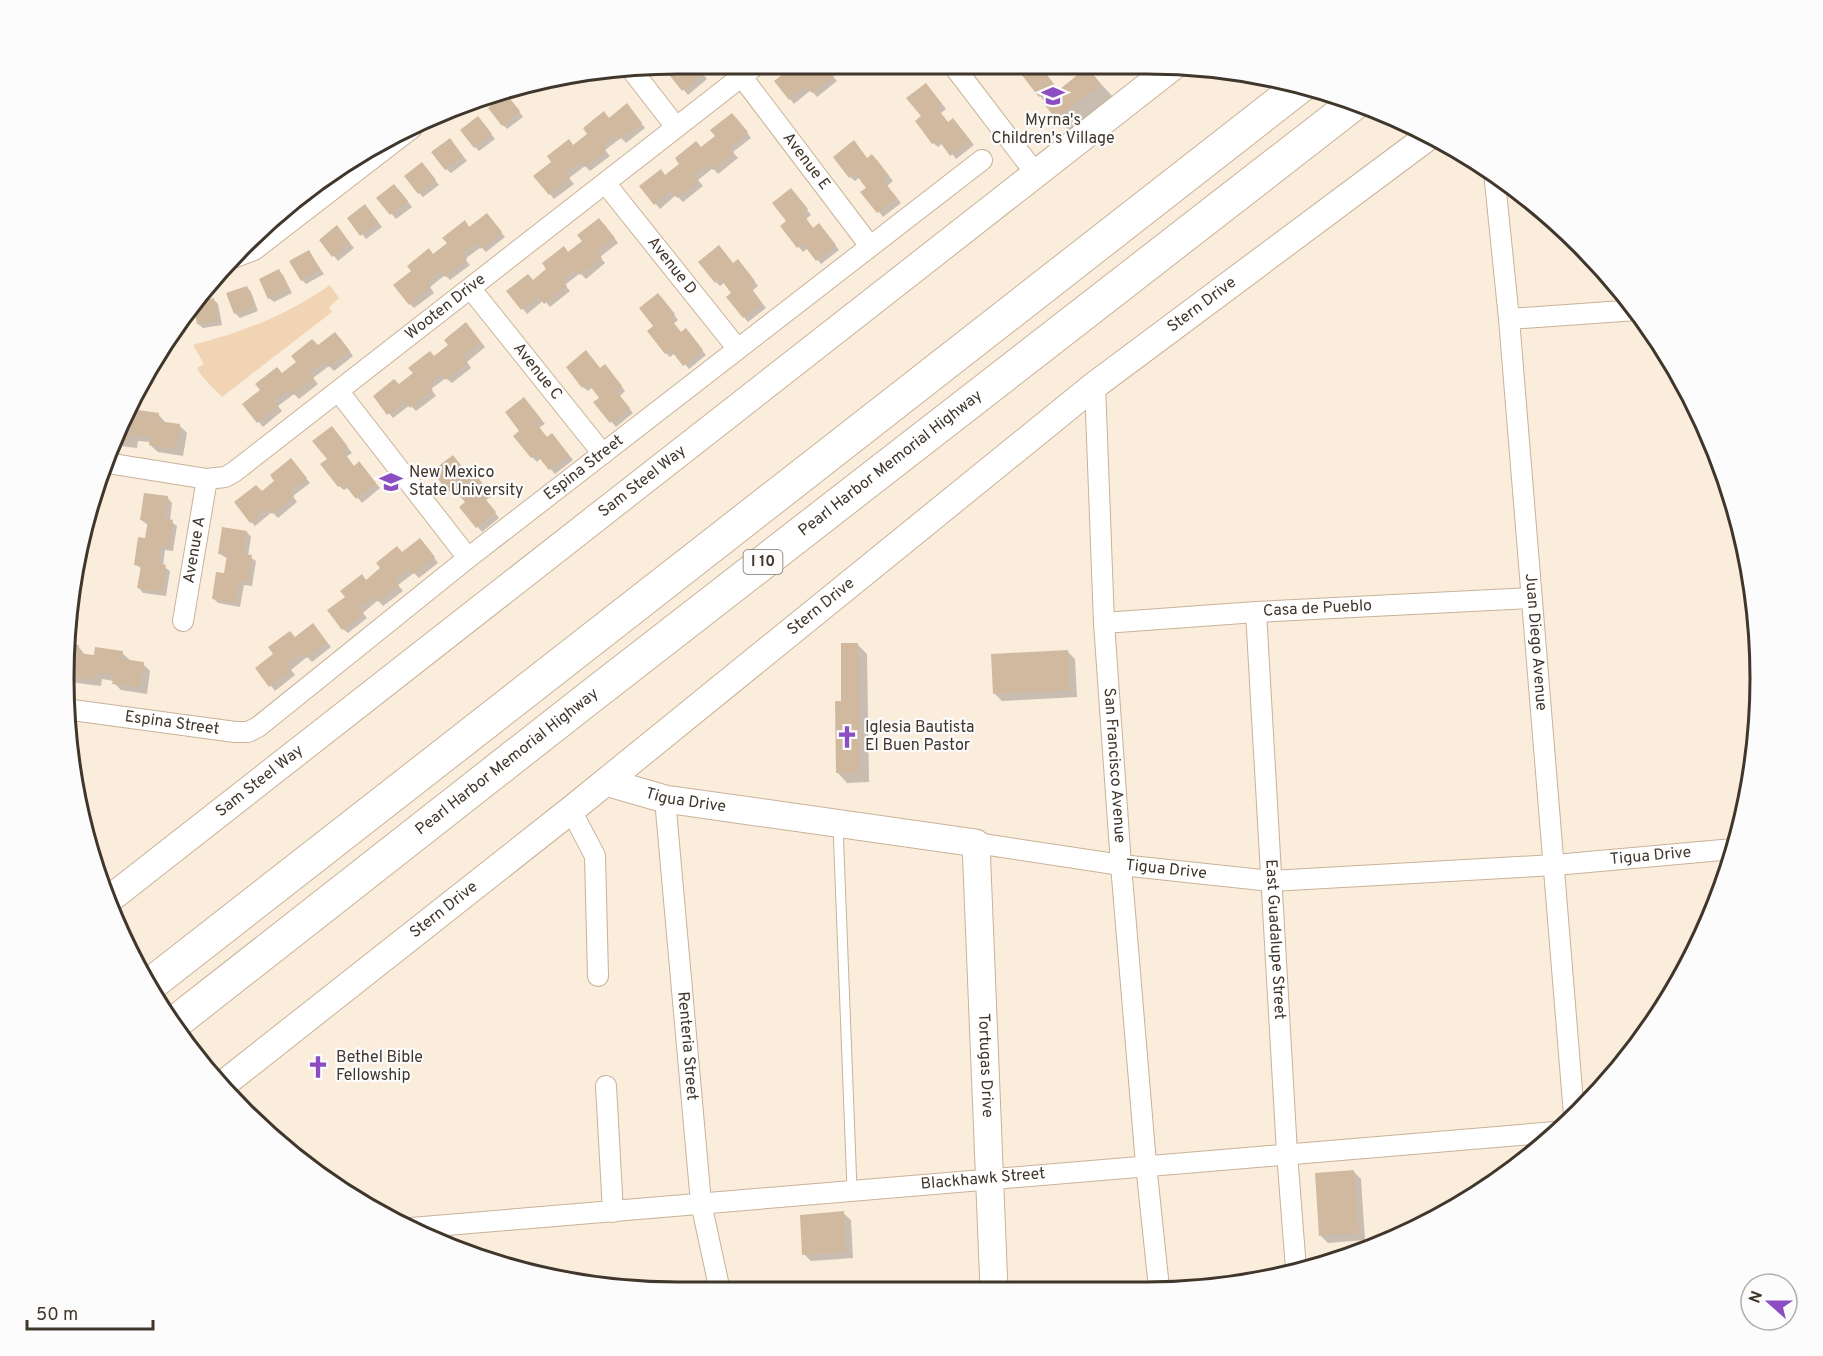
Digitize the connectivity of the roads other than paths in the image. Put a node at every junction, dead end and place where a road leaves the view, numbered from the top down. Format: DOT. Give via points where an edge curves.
graph roads {
  1 [pos="746,74"];
  2 [pos="960,74"];
  3 [pos="1163,74"];
  4 [pos="636,75"];
  5 [pos="742,77"];
  6 [pos="1293,92"];
  7 [pos="1347,109"];
  8 [pos="676,127"];
  9 [pos="1422,141"];
  10 [pos="383,150"];
  11 [pos="982,160"];
  12 [pos="1036,174"];
  13 [pos="606,184"];
  14 [pos="1495,185"];
  15 [pos="870,246"];
  16 [pos="251,251"];
  17 [pos="471,289"];
  18 [pos="1626,311"];
  19 [pos="1509,319"];
  20 [pos="737,348"];
  21 [pos="1095,385"];
  22 [pos="339,392"];
  23 [pos="603,454"];
  24 [pos="114,464"];
  25 [pos="207,478"];
  26 [pos="468,558"];
  27 [pos="1531,598"];
  28 [pos="1256,612"];
  29 [pos="183,621"];
  30 [pos="1104,623"];
  31 [pos="75,710"];
  32 [pos="606,782"];
  33 [pos="665,799"];
  34 [pos="571,810"];
  35 [pos="838,824"];
  36 [pos="976,843"];
  37 [pos="1724,850"];
  38 [pos="1121,865"];
  39 [pos="1555,865"];
  40 [pos="1271,881"];
  41 [pos="115,895"];
  42 [pos="598,976"];
  43 [pos="155,981"];
  44 [pos="179,1020"];
  45 [pos="228,1081"];
  46 [pos="606,1086"];
  47 [pos="1573,1104"];
  48 [pos="1543,1133"];
  49 [pos="1287,1153"];
  50 [pos="1146,1164"];
  51 [pos="988,1180"];
  52 [pos="852,1189"];
  53 [pos="701,1203"];
  54 [pos="613,1212"];
  55 [pos="426,1227"];
  56 [pos="1296,1263"];
  57 [pos="718,1282"];
  58 [pos="994,1282"];
  59 [pos="1159,1282"];
  1 -- 5 [label="street, Wooten Drive"];
  2 -- 12 [label="street"];
  3 -- 12 [label="street, Sam Steel Way"];
  4 -- 8 [label="street"];
  5 -- 8 [label="street, Wooten Drive"];
  5 -- 15 [label="street, Avenue E"];
  6 -- 43 [label="highway, I 10"];
  7 -- 44 [label="highway, Pearl Harbor Memorial Highway / I 10"];
  8 -- 13 [label="street, Wooten Drive"];
  9 -- 21 [label="street, Stern Drive"];
  10 -- 16 [label="street"];
  11 -- 15 [label="street, Espina Street"];
  12 -- 41 [label="street, Sam Steel Way"];
  13 -- 17 [label="street, Wooten Drive"];
  13 -- 20 [label="street, Avenue D"];
  14 -- 19 [label="street, Juan Diego Avenue"];
  15 -- 20 [label="street, Espina Street"];
  17 -- 22 [label="street, Wooten Drive"];
  17 -- 23 [label="street, Avenue C"];
  18 -- 19 [label="street"];
  19 -- 27 [label="street, Juan Diego Avenue"];
  20 -- 23 [label="street, Espina Street"];
  21 -- 30 [label="street, San Francisco Avenue"];
  21 -- 32 [label="street, Stern Drive"];
  22 -- 25 [label="street, Wooten Drive" via="234,472"];
  22 -- 26 [label="street"];
  23 -- 26 [label="street, Espina Street"];
  24 -- 25 [label="street, Wooten Drive"];
  25 -- 29 [label="street, Avenue A"];
  26 -- 31 [label="street, Espina Street" via="248,732"];
  27 -- 28 [label="street, Casa de Pueblo"];
  27 -- 39 [label="street, Juan Diego Avenue"];
  28 -- 30 [label="street, Casa de Pueblo"];
  28 -- 40 [label="street, East Guadalupe Street"];
  30 -- 38 [label="street, San Francisco Avenue"];
  32 -- 33 [label="street, Tigua Drive"];
  32 -- 34 [label="street, Stern Drive"];
  33 -- 35 [label="street, Tigua Drive"];
  33 -- 53 [label="street, Renteria Street"];
  34 -- 42 [label="street" via="595,856"];
  34 -- 45 [label="street, Stern Drive"];
  35 -- 36 [label="street, Tigua Drive"];
  35 -- 52 [label="lane"];
  36 -- 38 [label="street, Tigua Drive"];
  36 -- 51 [label="street, Tortugas Drive"];
  37 -- 39 [label="street, Tigua Drive"];
  38 -- 40 [label="street, Tigua Drive"];
  38 -- 50 [label="street, San Francisco Avenue"];
  39 -- 40 [label="street, Tigua Drive"];
  39 -- 47 [label="street, Juan Diego Avenue"];
  40 -- 49 [label="street, East Guadalupe Street"];
  46 -- 54 [label="street"];
  48 -- 49 [label="street, Blackhawk Street"];
  49 -- 50 [label="street, Blackhawk Street"];
  49 -- 56 [label="street, East Guadalupe Street"];
  50 -- 51 [label="street, Blackhawk Street"];
  50 -- 59 [label="street, San Francisco Avenue"];
  51 -- 52 [label="street, Blackhawk Street"];
  51 -- 58 [label="street, Tortugas Drive"];
  52 -- 53 [label="street, Blackhawk Street"];
  53 -- 54 [label="street, Blackhawk Street"];
  53 -- 57 [label="street, Renteria Street"];
  54 -- 55 [label="street, Blackhawk Street"];
}
